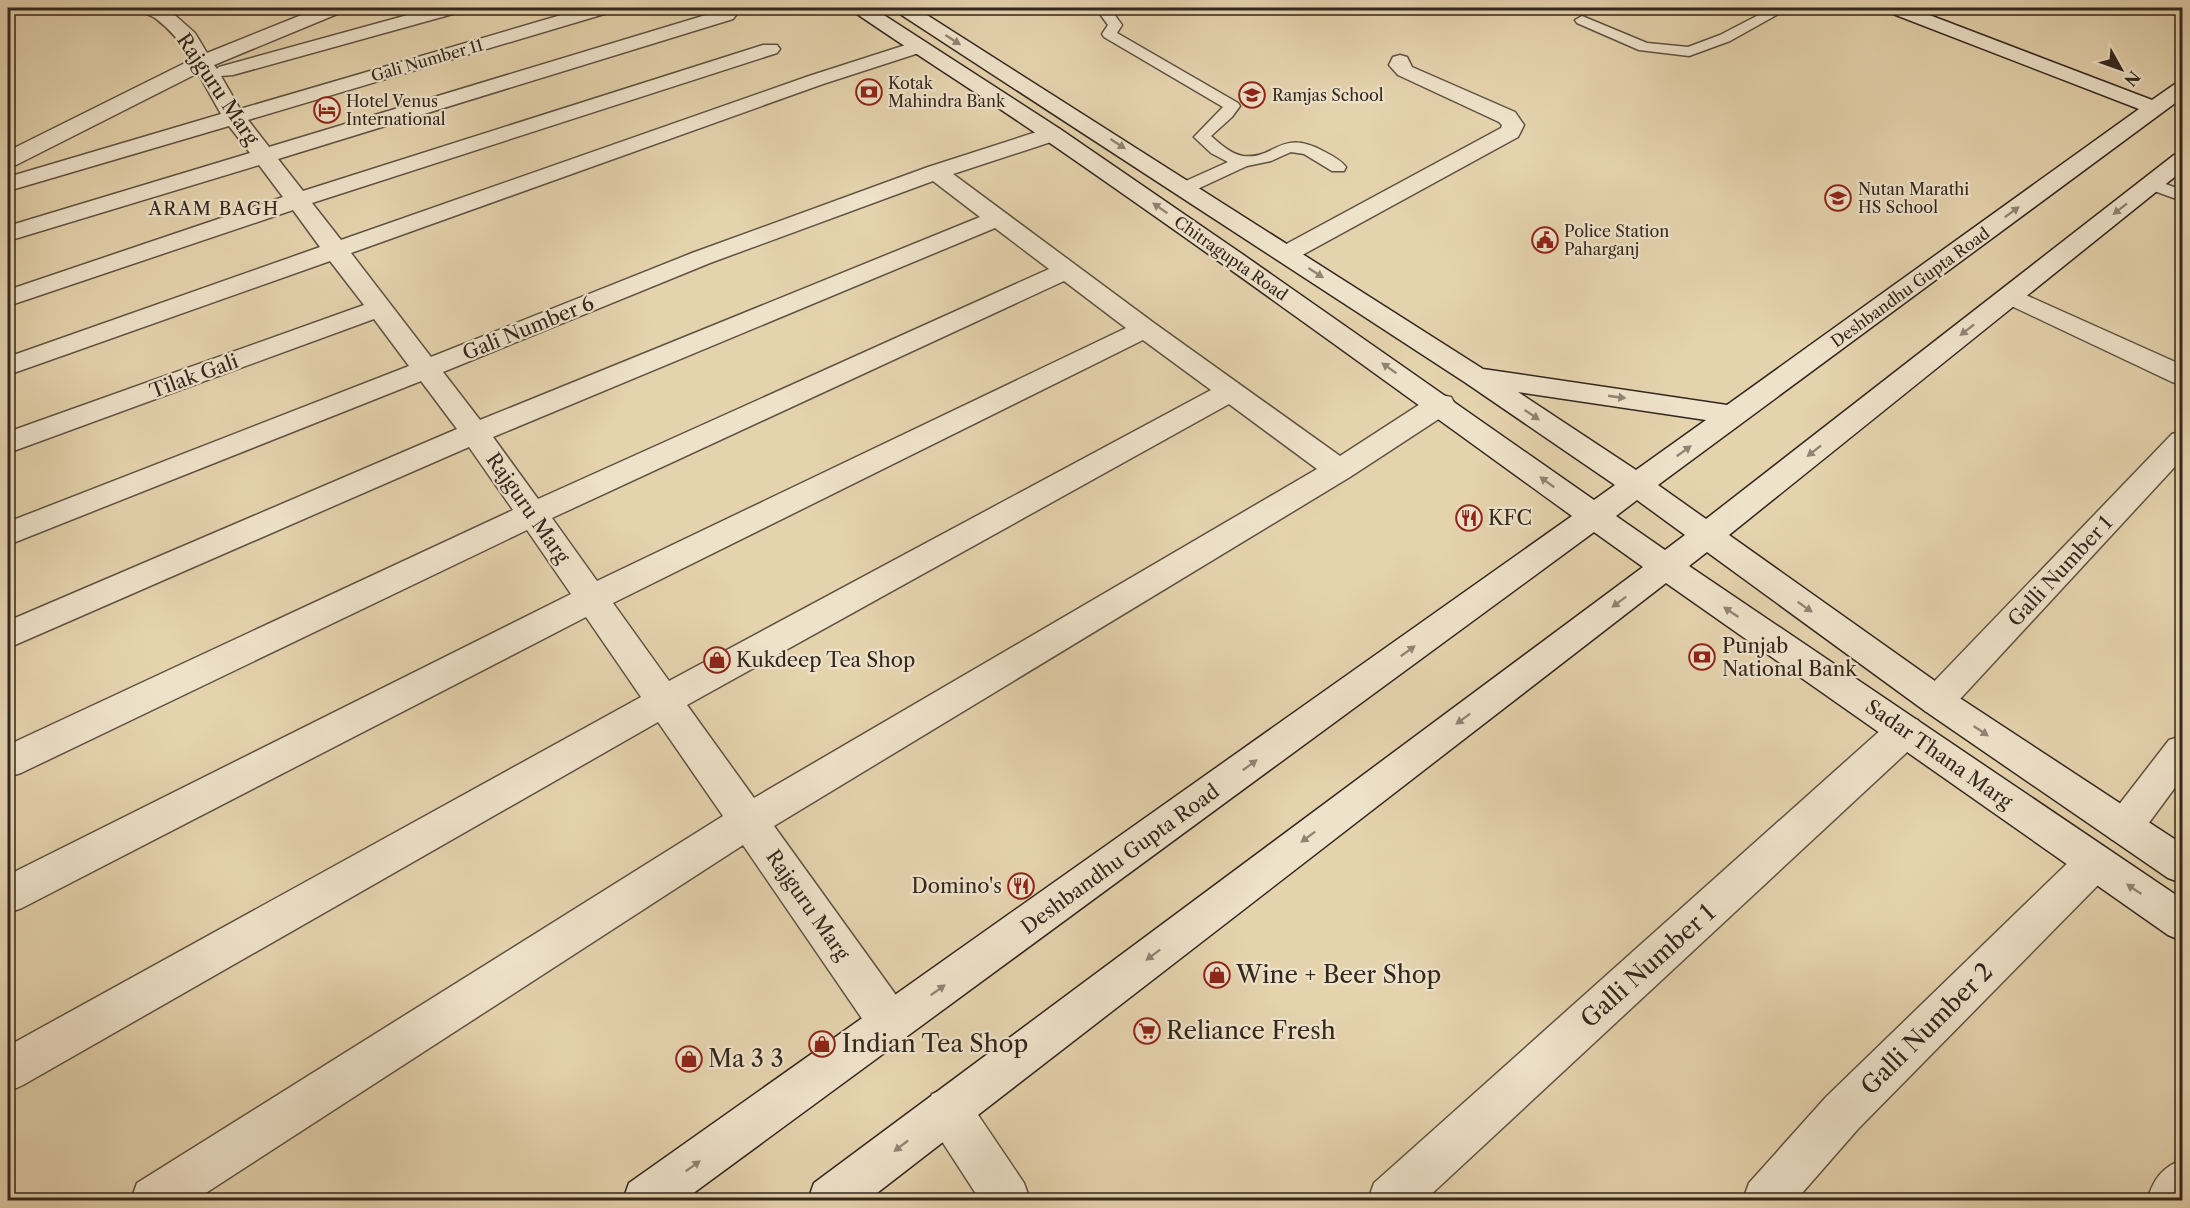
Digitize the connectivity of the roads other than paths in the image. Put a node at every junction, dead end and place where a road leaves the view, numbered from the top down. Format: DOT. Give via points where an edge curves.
graph roads {
  1 [pos="149,8"];
  2 [pos="335,8"];
  3 [pos="453,8"];
  4 [pos="604,8"];
  5 [pos="861,8"];
  6 [pos="904,8"];
  7 [pos="1782,8"];
  8 [pos="1895,8"];
  9 [pos="1107,14"];
  10 [pos="1582,20"];
  11 [pos="764,43"];
  12 [pos="918,47"];
  13 [pos="1400,61"];
  14 [pos="207,69"];
  15 [pos="2182,88"];
  16 [pos="2155,108"];
  17 [pos="234,117"];
  18 [pos="1052,134"];
  19 [pos="8,139"];
  20 [pos="32,148"];
  21 [pos="263,156"];
  22 [pos="8,160"];
  23 [pos="2182,160"];
  24 [pos="1242,162"];
  25 [pos="1338,167"];
  26 [pos="936,172"];
  27 [pos="8,184"];
  28 [pos="2152,184"];
  29 [pos="1185,188"];
  30 [pos="2182,196"];
  31 [pos="299,200"];
  32 [pos="996,219"];
  33 [pos="8,234"];
  34 [pos="338,251"];
  35 [pos="1286,254"];
  36 [pos="1067,270"];
  37 [pos="2010,296"];
  38 [pos="8,298"];
  39 [pos="380,308"];
  40 [pos="1145,329"];
  41 [pos="8,366"];
  42 [pos="426,369"];
  43 [pos="2182,376"];
  44 [pos="1476,377"];
  45 [pos="1232,391"];
  46 [pos="1441,404"];
  47 [pos="1734,415"];
  48 [pos="475,433"];
  49 [pos="2182,441"];
  50 [pos="8,443"];
  51 [pos="1339,470"];
  52 [pos="1637,485"];
  53 [pos="533,514"];
  54 [pos="1594,516"];
  55 [pos="8,534"];
  56 [pos="1706,536"];
  57 [pos="1665,566"];
  58 [pos="593,598"];
  59 [pos="8,635"];
  60 [pos="664,701"];
  61 [pos="1937,701"];
  62 [pos="1905,731"];
  63 [pos="2182,751"];
  64 [pos="8,762"];
  65 [pos="748,821"];
  66 [pos="2124,827"];
  67 [pos="2094,863"];
  68 [pos="2182,865"];
  69 [pos="8,895"];
  70 [pos="2182,922"];
  71 [pos="891,1024"];
  72 [pos="8,1070"];
  73 [pos="948,1110"];
  74 [pos="2182,1183"];
  75 [pos="154,1200"];
  76 [pos="646,1200"];
  77 [pos="831,1200"];
  78 [pos="1004,1200"];
  79 [pos="1391,1200"];
  80 [pos="1766,1200"];
  81 [pos="2170,1200"];
  1 -- 14 [label="street, Rajguru Marg" via="161,13 189,38"];
  2 -- 14 [label="street"];
  3 -- 14 [label="street"];
  4 -- 17 [label="street, Gali Number 11"];
  5 -- 12 [label="street, Chitragupta Road"];
  6 -- 29 [label="street, Chitragupta Road, one-way"];
  7 -- 10 [label="lane" via="1689,52 1644,47"];
  8 -- 16 [label="street"];
  9 -- 24 [label="lane" via="1115,25 1109,34 1232,106 1202,137 1220,152"];
  11 -- 12 [label="street"];
  11 -- 21 [label="street"];
  11 -- 31 [label="street"];
  11 -- 34 [label="street"];
  12 -- 18 [label="street, Chitragupta Road"];
  13 -- 35 [label="street" via="1405,71 1507,117 1513,125 1510,132"];
  14 -- 17 [label="street, Rajguru Marg"];
  14 -- 20 [label="street"];
  15 -- 16 [label="street, Deshbandhu Gupta Road"];
  47 -- 16 [label="street, Deshbandhu Gupta Road, one-way"];
  17 -- 21 [label="street, Rajguru Marg"];
  17 -- 27 [label="street, Gali Number 11"];
  18 -- 26 [label="street, Gali Number 6"];
  46 -- 18 [label="street, Chitragupta Road, one-way"];
  19 -- 20 [label="street"];
  20 -- 22 [label="street"];
  21 -- 31 [label="street, Rajguru Marg"];
  21 -- 33 [label="street"];
  23 -- 28 [label="street"];
  24 -- 25 [label="lane" via="1291,147 1308,150"];
  24 -- 29 [label="lane"];
  26 -- 32 [label="street"];
  26 -- 42 [label="street, Gali Number 6" via="701,258"];
  28 -- 30 [label="lane"];
  28 -- 37 [label="street, one-way"];
  29 -- 35 [label="street, Chitragupta Road"];
  31 -- 34 [label="street, Rajguru Marg"];
  31 -- 38 [label="street"];
  32 -- 36 [label="street"];
  32 -- 48 [label="street"];
  34 -- 39 [label="street, Rajguru Marg"];
  34 -- 41 [label="street"];
  35 -- 44 [label="street, Chitragupta Road, one-way"];
  36 -- 40 [label="street"];
  36 -- 53 [label="street"];
  37 -- 43 [label="street"];
  37 -- 56 [label="street, one-way"];
  39 -- 42 [label="street, Rajguru Marg"];
  39 -- 50 [label="street, Tilak Gali"];
  40 -- 45 [label="street"];
  40 -- 58 [label="street"];
  42 -- 48 [label="street, Rajguru Marg"];
  42 -- 55 [label="street, Gali Number 6"];
  44 -- 47 [label="street, one-way"];
  44 -- 52 [label="street, Chitragupta Road, one-way"];
  45 -- 51 [label="street"];
  45 -- 60 [label="street"];
  46 -- 51 [label="street"];
  54 -- 46 [label="street, Chitragupta Road, one-way"];
  52 -- 47 [label="street, Deshbandhu Gupta Road, one-way"];
  48 -- 53 [label="street, Rajguru Marg"];
  48 -- 59 [label="street"];
  49 -- 61 [label="street, Galli Number 1"];
  51 -- 65 [label="street"];
  52 -- 54 [label="street, Deshbandhu Gupta Road"];
  52 -- 56 [label="street, Chitragupta Road"];
  53 -- 58 [label="street, Rajguru Marg"];
  53 -- 64 [label="street"];
  54 -- 57 [label="street, Sadar Thana Marg"];
  71 -- 54 [label="street, Deshbandhu Gupta Road, one-way"];
  56 -- 57 [label="street"];
  56 -- 61 [label="street, one-way"];
  62 -- 57 [label="street, Sadar Thana Marg, one-way"];
  57 -- 73 [label="street, one-way"];
  58 -- 60 [label="street, Rajguru Marg"];
  58 -- 69 [label="street"];
  60 -- 65 [label="street, Rajguru Marg"];
  60 -- 72 [label="street"];
  61 -- 66 [label="street, one-way"];
  62 -- 67 [label="street, Sadar Thana Marg"];
  62 -- 79 [label="street, Galli Number 1"];
  63 -- 66 [label="street"];
  65 -- 71 [label="street, Rajguru Marg"];
  65 -- 75 [label="street"];
  66 -- 68 [label="street"];
  70 -- 67 [label="street, Sadar Thana Marg, one-way"];
  67 -- 80 [label="street, Galli Number 2" via="1842,1113"];
  76 -- 71 [label="street, Deshbandhu Gupta Road, one-way"];
  73 -- 77 [label="street, one-way"];
  73 -- 78 [label="street"];
  74 -- 81 [label="street"];
}
